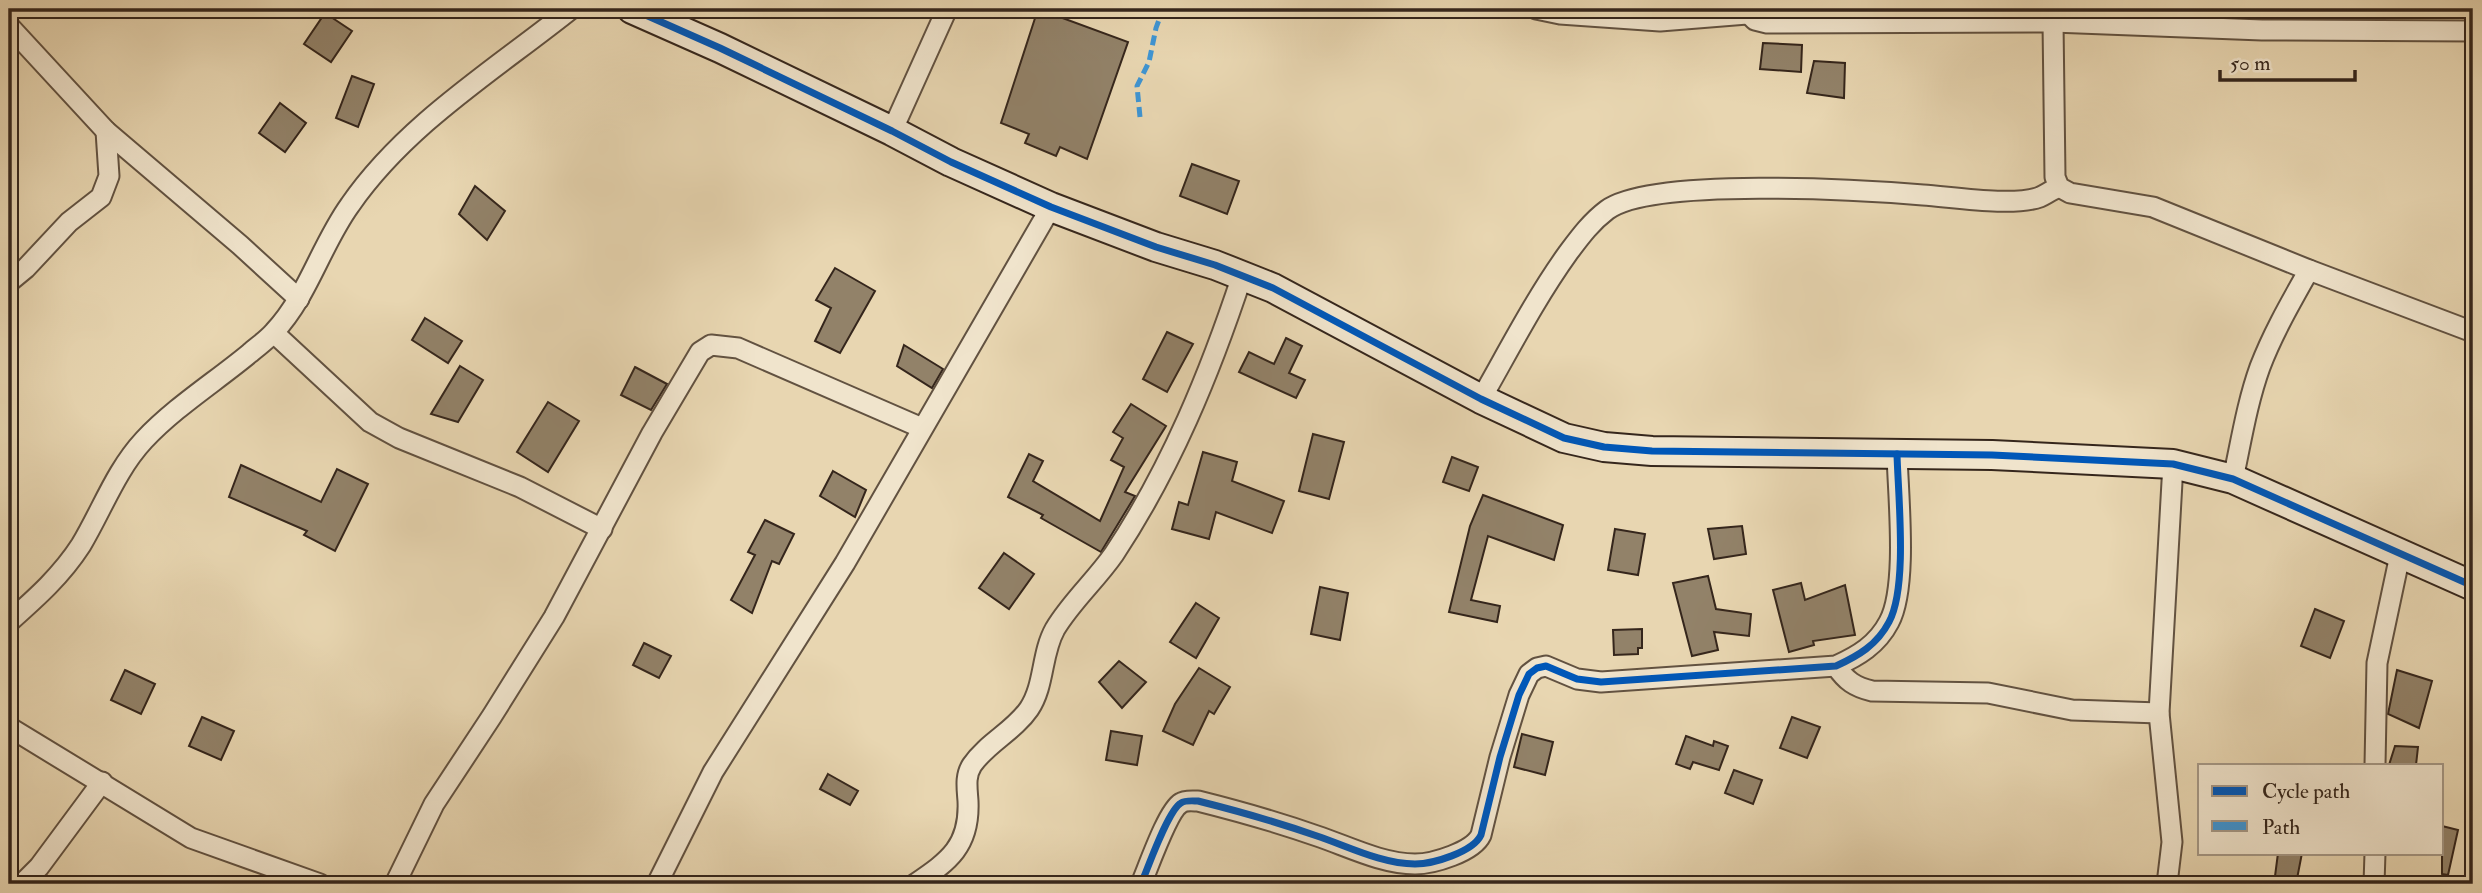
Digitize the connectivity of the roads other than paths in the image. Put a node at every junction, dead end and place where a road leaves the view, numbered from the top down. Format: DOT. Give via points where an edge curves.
graph roads {
  1 [pos="16,9"];
  2 [pos="571,9"];
  3 [pos="632,9"];
  4 [pos="947,9"];
  5 [pos="1536,9"];
  6 [pos="1745,11"];
  7 [pos="9,17"];
  8 [pos="2053,22"];
  9 [pos="9,26"];
  10 [pos="2473,31"];
  11 [pos="106,131"];
  12 [pos="892,131"];
  13 [pos="2059,187"];
  14 [pos="1051,207"];
  15 [pos="2309,270"];
  16 [pos="1242,276"];
  17 [pos="9,282"];
  18 [pos="299,299"];
  19 [pos="2473,332"];
  20 [pos="274,333"];
  21 [pos="1481,399"];
  22 [pos="922,428"];
  23 [pos="1898,454"];
  24 [pos="2173,464"];
  25 [pos="2233,479"];
  26 [pos="602,529"];
  27 [pos="2400,555"];
  28 [pos="2473,586"];
  29 [pos="9,622"];
  30 [pos="1836,666"];
  31 [pos="2159,713"];
  32 [pos="9,727"];
  33 [pos="2375,764"];
  34 [pos="102,782"];
  35 [pos="2375,854"];
  36 [pos="291,880"];
  37 [pos="22,884"];
  38 [pos="320,884"];
  39 [pos="394,884"];
  40 [pos="657,884"];
  41 [pos="915,884"];
  42 [pos="1141,884"];
  43 [pos="2167,884"];
  44 [pos="2374,884"];
  1 -- 7 [label="street"];
  2 -- 18 [label="street" via="433,117 380,168 349,205"];
  3 -- 12 [label="street"];
  4 -- 12 [label="street"];
  5 -- 6 [label="street" via="1660,21"];
  6 -- 8 [label="street" via="1768,23"];
  8 -- 10 [label="street" via="2262,30"];
  8 -- 13 [label="street" via="2055,177"];
  9 -- 11 [label="street"];
  11 -- 17 [label="street" via="109,176 102,197 69,222"];
  11 -- 18 [label="street"];
  12 -- 14 [label="street"];
  13 -- 15 [label="street" via="2070,193 2153,207"];
  13 -- 21 [label="street" via="2038,198 2003,201 1755,189 1631,199 1609,208 1588,226 1548,282"];
  14 -- 16 [label="street"];
  14 -- 22 [label="street"];
  15 -- 19 [label="street"];
  15 -- 25 [label="street" via="2260,367"];
  16 -- 21 [label="street" via="1273,288"];
  16 -- 41 [label="street" via="1173,454 1113,555 1055,631 1028,710 971,767 966,778 968,817 960,844 946,863"];
  18 -- 20 [label="street"];
  20 -- 26 [label="street" via="370,422 520,487"];
  20 -- 29 [label="street" via="143,441 54,582"];
  21 -- 23 [label="street" via="1564,438 1604,447"];
  22 -- 26 [label="street" via="738,348 711,345 700,352 672,398"];
  22 -- 40 [label="street" via="845,563 713,772"];
  23 -- 24 [label="street"];
  23 -- 30 [label="street" via="1896,604 1877,640 1862,654"];
  24 -- 25 [label="street"];
  24 -- 31 [label="street"];
  25 -- 27 [label="street"];
  26 -- 39 [label="street" via="554,617 434,804"];
  27 -- 28 [label="street"];
  27 -- 33 [label="street" via="2378,663"];
  30 -- 31 [label="street" via="1844,678 1872,691 1988,693 2072,710"];
  30 -- 42 [label="street" via="1601,682 1577,679 1546,666 1537,668 1519,695 1481,835 1470,849 1416,864 1395,862 1271,820 1188,801 1172,813"];
  31 -- 43 [label="street" via="2172,842"];
  32 -- 34 [label="street"];
  34 -- 36 [label="street" via="191,838"];
  34 -- 37 [label="street"];
  35 -- 44 [label="street"];
  36 -- 38 [label="street"];
}
